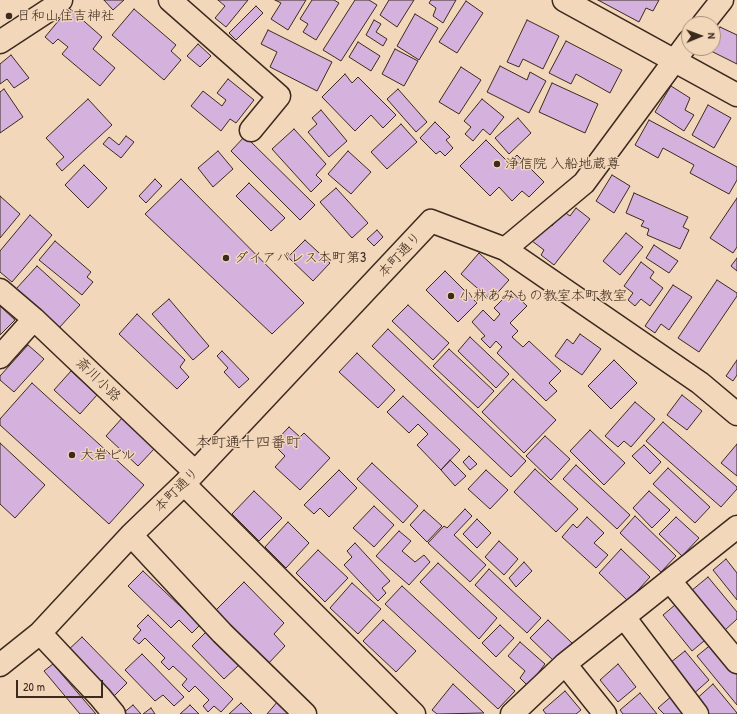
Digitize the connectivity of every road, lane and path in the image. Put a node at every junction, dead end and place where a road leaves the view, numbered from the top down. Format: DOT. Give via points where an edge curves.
graph roads {
  1 [pos="61,0"];
  2 [pos="170,0"];
  3 [pos="564,0"];
  4 [pos="722,0"];
  5 [pos="709,16"];
  6 [pos="0,42"];
  7 [pos="681,51"];
  8 [pos="674,60"];
  9 [pos="737,95"];
  10 [pos="251,130"];
  11 [pos="504,250"];
  12 [pos="0,290"];
  13 [pos="34,319"];
  14 [pos="0,357"];
  15 [pos="737,414"];
  16 [pos="190,478"];
  17 [pos="737,527"];
  18 [pos="131,535"];
  19 [pos="670,581"];
  20 [pos="624,617"];
  21 [pos="40,633"];
  22 [pos="737,662"];
  23 [pos="565,664"];
  24 [pos="0,665"];
  25 [pos="114,714"];
  26 [pos="305,714"];
  27 [pos="414,714"];
  28 [pos="512,714"];
  29 [pos="605,714"];
  30 [pos="697,714"];
  1 -- 6 [label="street"];
  2 -- 10 [label="street" via="279,96"];
  3 -- 8 [label="street"];
  4 -- 5 [label="street"];
  7 -- 8 [label="street"];
  8 -- 9 [label="street"];
  8 -- 11 [label="street" via="584,183"];
  11 -- 15 [label="street" via="700,382"];
  11 -- 16 [label="street, 本町通り" via="431,221"];
  12 -- 13 [label="street, 斎川小路"];
  13 -- 14 [label="street"];
  13 -- 16 [label="street, 斎川小路"];
  16 -- 18 [label="street, 本町通り"];
  16 -- 27 [label="street, 斎川小路"];
  17 -- 19 [label="street"];
  18 -- 21 [label="street, 本町通り"];
  18 -- 26 [label="street" via="222,633"];
  19 -- 20 [label="street"];
  19 -- 22 [label="street"];
  20 -- 23 [label="street"];
  20 -- 30 [label="street"];
  21 -- 24 [label="street, 本町通り"];
  21 -- 25 [label="street"];
  23 -- 28 [label="street"];
  23 -- 29 [label="street"];
}
